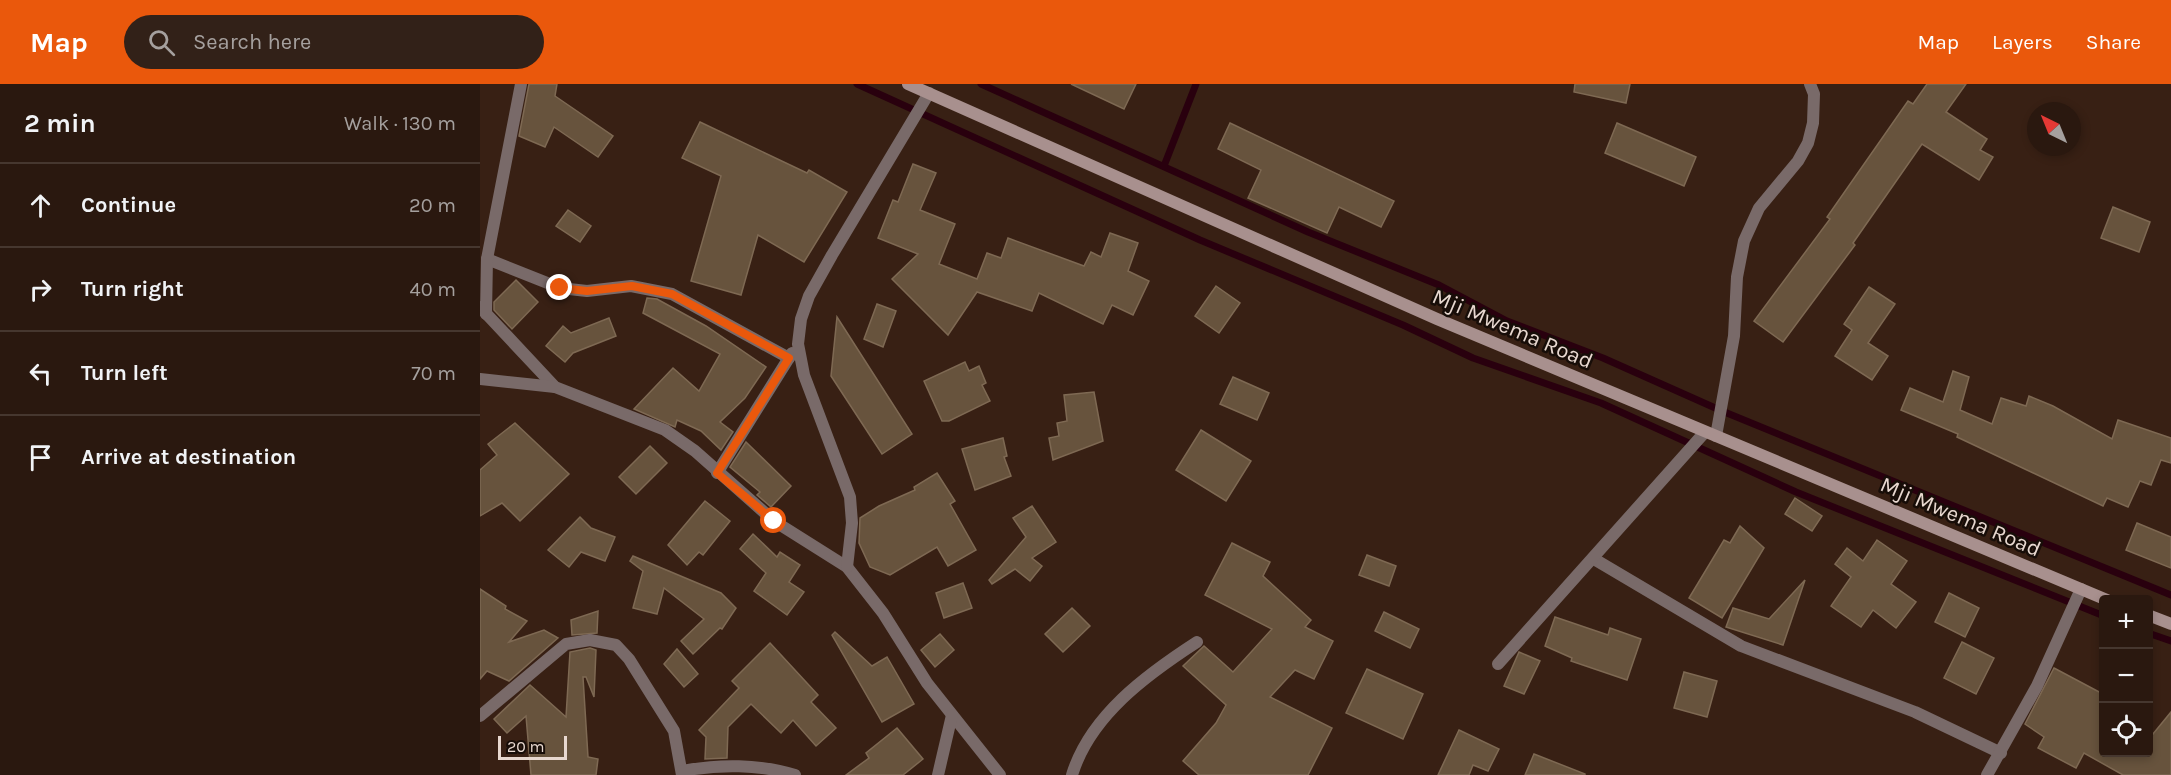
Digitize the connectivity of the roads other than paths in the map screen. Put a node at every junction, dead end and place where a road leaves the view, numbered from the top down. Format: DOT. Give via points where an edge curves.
graph roads {
  1 [pos="521,84"];
  2 [pos="908,84"];
  3 [pos="1810,84"];
  4 [pos="929,93"];
  5 [pos="488,259"];
  6 [pos="483,311"];
  7 [pos="798,344"];
  8 [pos="789,358"];
  9 [pos="480,379"];
  10 [pos="555,387"];
  11 [pos="1710,434"];
  12 [pos="717,473"];
  13 [pos="1594,559"];
  14 [pos="847,567"];
  15 [pos="2081,589"];
  16 [pos="2099,597"];
  17 [pos="2153,617"];
  18 [pos="2171,624"];
  19 [pos="1197,642"];
  20 [pos="1498,664"];
  21 [pos="952,715"];
  22 [pos="480,716"];
  23 [pos="2001,753"];
  24 [pos="683,773"];
  25 [pos="795,775"];
  26 [pos="938,775"];
  27 [pos="1000,775"];
  28 [pos="1072,775"];
  29 [pos="1987,775"];
  1 -- 5 [label="street"];
  2 -- 4 [label="main road, Mji Mwema Road"];
  3 -- 11 [label="street" via="1814,94 1808,143 1759,208 1744,241 1722,411"];
  4 -- 7 [label="street" via="809,296"];
  4 -- 11 [label="main road, Mji Mwema Road" via="1437,319"];
  5 -- 6 [label="street"];
  5 -- 8 [label="street" via="560,288 587,291 632,286 672,294"];
  6 -- 10 [label="street"];
  7 -- 8 [label="street"];
  7 -- 14 [label="street" via="804,375 850,497 852,523"];
  8 -- 12 [label="street"];
  9 -- 10 [label="street"];
  10 -- 12 [label="street" via="665,430"];
  11 -- 13 [label="street" via="1641,501"];
  11 -- 15 [label="main road, Mji Mwema Road"];
  12 -- 14 [label="street" via="774,521"];
  13 -- 20 [label="street"];
  13 -- 23 [label="street" via="1741,646 1915,712"];
  14 -- 21 [label="street"];
  15 -- 16 [label="main road, Mji Mwema Road"];
  15 -- 23 [label="street"];
  17 -- 18 [label="main road"];
  19 -- 28 [label="street" via="1161,665 1102,719 1084,744"];
  21 -- 26 [label="street"];
  21 -- 27 [label="street"];
  22 -- 24 [label="street" via="566,644 590,640 615,645 629,659 674,732"];
  23 -- 29 [label="street"];
  24 -- 25 [label="street" via="720,766"];
}
